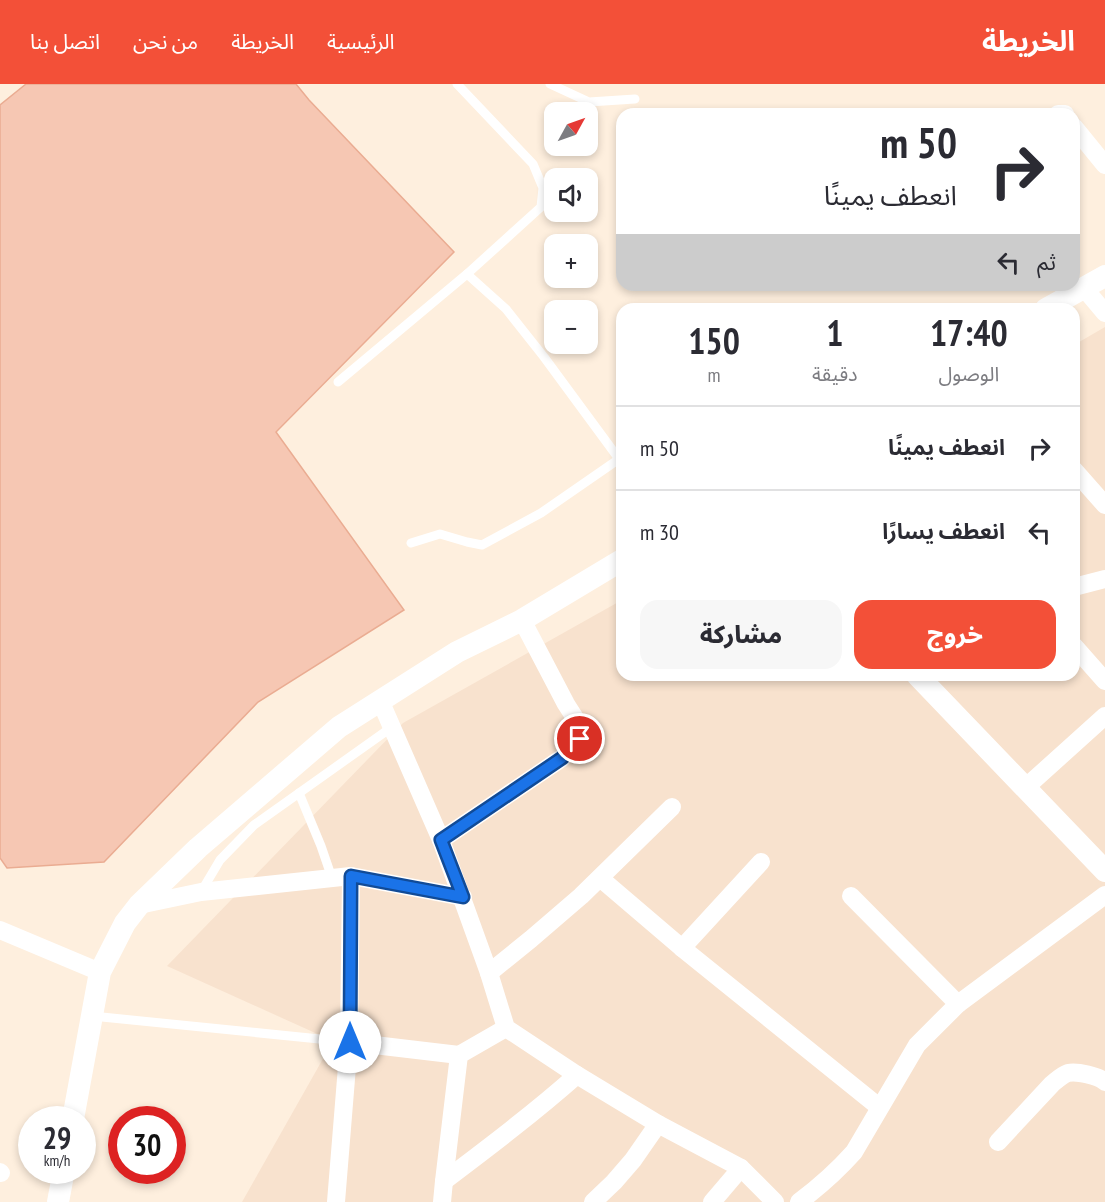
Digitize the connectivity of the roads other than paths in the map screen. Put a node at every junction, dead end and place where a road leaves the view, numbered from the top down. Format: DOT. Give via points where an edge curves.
graph roads {
  1 [pos="457,84"];
  2 [pos="550,84"];
  3 [pos="635,99"];
  4 [pos="1080,134"];
  5 [pos="1105,165"];
  6 [pos="467,274"];
  7 [pos="1105,276"];
  8 [pos="1084,288"];
  9 [pos="1080,290"];
  10 [pos="1079,291"];
  11 [pos="1057,303"];
  12 [pos="1105,313"];
  13 [pos="338,382"];
  14 [pos="616,454"];
  15 [pos="616,464"];
  16 [pos="1080,477"];
  17 [pos="1105,505"];
  18 [pos="411,543"];
  19 [pos="616,564"];
  20 [pos="1105,579"];
  21 [pos="1080,585"];
  22 [pos="522,620"];
  23 [pos="1080,653"];
  24 [pos="923,681"];
  25 [pos="1105,681"];
  26 [pos="380,700"];
  27 [pos="1105,716"];
  28 [pos="392,728"];
  29 [pos="1025,788"];
  30 [pos="299,793"];
  31 [pos="672,807"];
  32 [pos="441,840"];
  33 [pos="761,862"];
  34 [pos="1105,871"];
  35 [pos="351,876"];
  36 [pos="332,878"];
  37 [pos="600,878"];
  38 [pos="201,892"];
  39 [pos="1105,895"];
  40 [pos="850,896"];
  41 [pos="463,897"];
  42 [pos="139,905"];
  43 [pos="0,930"];
  44 [pos="682,948"];
  45 [pos="100,972"];
  46 [pos="489,973"];
  47 [pos="958,1004"];
  48 [pos="92,1016"];
  49 [pos="506,1028"];
  50 [pos="350,1042"];
  51 [pos="459,1055"];
  52 [pos="577,1076"];
  53 [pos="1105,1082"];
  54 [pos="76,1106"];
  55 [pos="879,1107"];
  56 [pos="658,1124"];
  57 [pos="998,1142"];
  58 [pos="741,1168"];
  59 [pos="444,1180"];
  60 [pos="61,1184"];
  61 [pos="58,1202"];
  62 [pos="336,1202"];
  63 [pos="442,1202"];
  64 [pos="593,1202"];
  65 [pos="712,1202"];
  66 [pos="775,1202"];
  67 [pos="799,1202"];
  1 -- 6 [label="lane" via="533,164 543,188 541,207"];
  2 -- 3 [label="lane" via="589,102"];
  4 -- 5 [label="street"];
  6 -- 13 [label="lane"];
  6 -- 14 [label="lane" via="506,309"];
  7 -- 8 [label="street"];
  8 -- 9 [label="street"];
  8 -- 12 [label="street"];
  10 -- 11 [label="street"];
  15 -- 18 [label="lane" via="541,513 482,545 440,534"];
  16 -- 17 [label="street"];
  19 -- 22 [label="street"];
  20 -- 21 [label="street"];
  22 -- 26 [label="street" via="457,652"];
  22 -- 32 [label="street" via="582,729 580,739 562,758"];
  23 -- 25 [label="street"];
  24 -- 29 [label="street"];
  26 -- 28 [label="street"];
  26 -- 42 [label="street" via="339,727 295,764"];
  27 -- 29 [label="street"];
  28 -- 30 [label="lane"];
  28 -- 32 [label="street"];
  29 -- 34 [label="street"];
  30 -- 36 [label="lane"];
  30 -- 38 [label="lane" via="254,825 220,860"];
  31 -- 37 [label="street"];
  32 -- 41 [label="street"];
  33 -- 44 [label="street"];
  35 -- 36 [label="street"];
  35 -- 41 [label="street"];
  35 -- 50 [label="street"];
  36 -- 38 [label="street"];
  37 -- 44 [label="street"];
  37 -- 46 [label="street"];
  38 -- 42 [label="street"];
  39 -- 47 [label="street"];
  40 -- 47 [label="street"];
  41 -- 46 [label="street"];
  42 -- 45 [label="street" via="125,923"];
  43 -- 45 [label="street"];
  44 -- 55 [label="street"];
  45 -- 48 [label="street"];
  46 -- 49 [label="street"];
  47 -- 55 [label="street" via="917,1045"];
  48 -- 50 [label="lane"];
  48 -- 54 [label="street"];
  49 -- 51 [label="street"];
  49 -- 52 [label="street"];
  50 -- 51 [label="street"];
  50 -- 62 [label="street"];
  51 -- 59 [label="street"];
  52 -- 56 [label="street"];
  52 -- 59 [label="street"];
  53 -- 57 [label="street" via="1100,1077 1071,1072 1062,1076"];
  55 -- 67 [label="street" via="854,1152"];
  56 -- 58 [label="street"];
  56 -- 64 [label="street" via="633,1161"];
  58 -- 65 [label="street"];
  58 -- 66 [label="street"];
  59 -- 63 [label="street"];
  60 -- 61 [label="street"];
}
